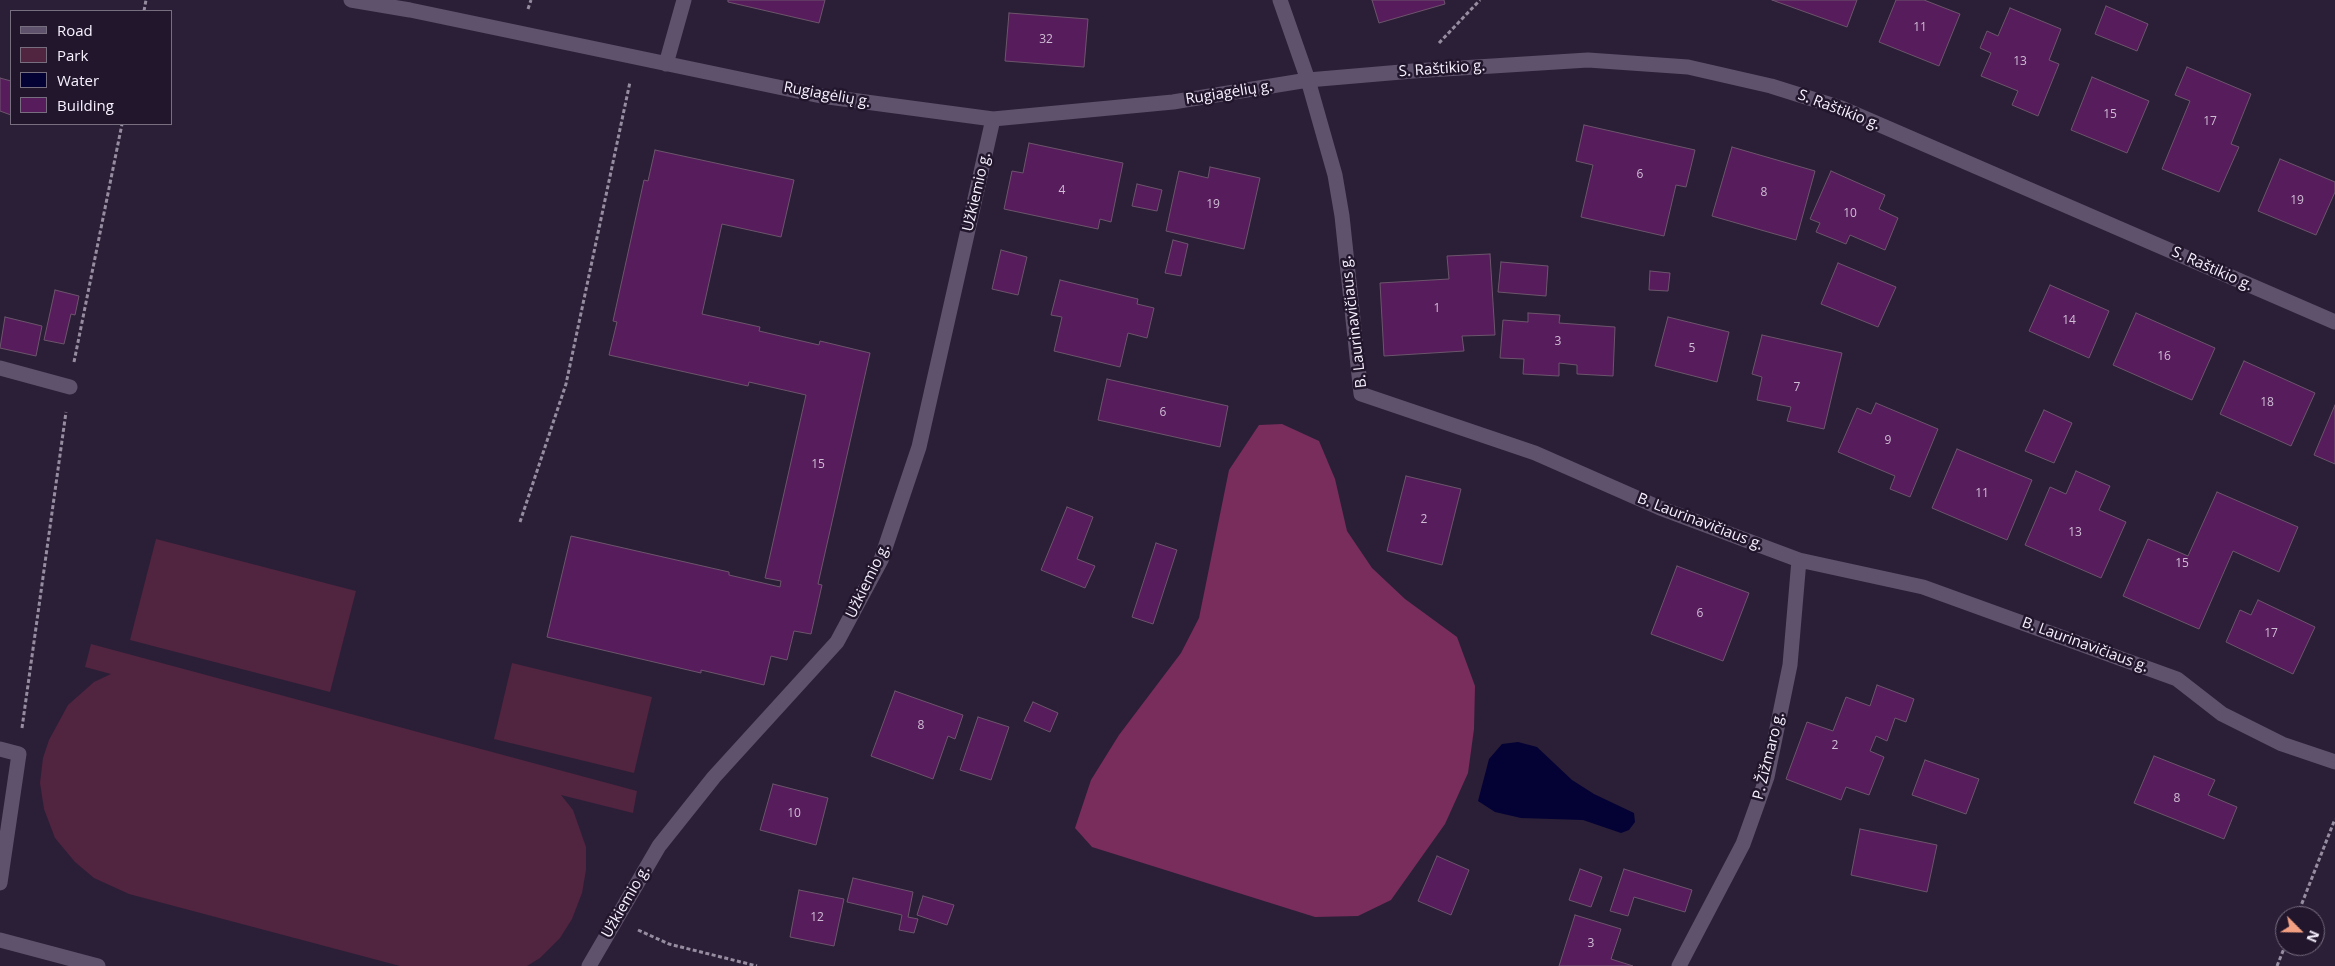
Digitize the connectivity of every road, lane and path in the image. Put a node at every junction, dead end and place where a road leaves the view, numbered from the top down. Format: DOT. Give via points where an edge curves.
graph roads {
  1 [pos="351,0"];
  2 [pos="684,0"];
  3 [pos="1280,0"];
  4 [pos="1480,0"];
  5 [pos="635,57"];
  6 [pos="666,64"];
  7 [pos="1413,70"];
  8 [pos="1308,80"];
  9 [pos="993,120"];
  10 [pos="122,125"];
  11 [pos="2335,322"];
  12 [pos="0,368"];
  13 [pos="70,387"];
  14 [pos="520,522"];
  15 [pos="1800,560"];
  16 [pos="0,749"];
  17 [pos="18,754"];
  18 [pos="2335,762"];
  19 [pos="2335,820"];
  20 [pos="0,883"];
  21 [pos="2301,906"];
  22 [pos="617,921"];
  23 [pos="0,940"];
  24 [pos="98,966"];
  25 [pos="589,966"];
  26 [pos="757,966"];
  27 [pos="1679,966"];
  1 -- 5 [label="street, Rugiagėlių g."];
  2 -- 6 [label="street"];
  3 -- 8 [label="street"];
  4 -- 7 [label="path"];
  5 -- 6 [label="street, Rugiagėlių g."];
  5 -- 14 [label="path" via="566,384"];
  6 -- 9 [label="street, Rugiagėlių g." via="821,96"];
  7 -- 8 [label="street, S. Raštikio g."];
  7 -- 11 [label="street, S. Raštikio g." via="1588,60 1688,66 1771,86 1841,108"];
  8 -- 9 [label="street, Rugiagėlių g." via="1173,102"];
  8 -- 15 [label="street, B. Laurinavičiaus g." via="1341,208 1361,394 1535,453 1660,508"];
  9 -- 22 [label="street, Užkiemio g." via="919,447 881,560 837,642 714,776 658,846"];
  10 -- 13 [label="path"];
  12 -- 13 [label="street"];
  13 -- 17 [label="path"];
  15 -- 18 [label="street, B. Laurinavičiaus g." via="1924,587 2178,679 2222,714 2282,744"];
  15 -- 27 [label="street, P. Žižmaro g." via="1790,665 1767,777 1743,844"];
  16 -- 17 [label="street"];
  17 -- 20 [label="street"];
  19 -- 21 [label="path"];
  22 -- 25 [label="street, Užkiemio g."];
  22 -- 26 [label="path" via="669,944"];
  23 -- 24 [label="street"];
}
